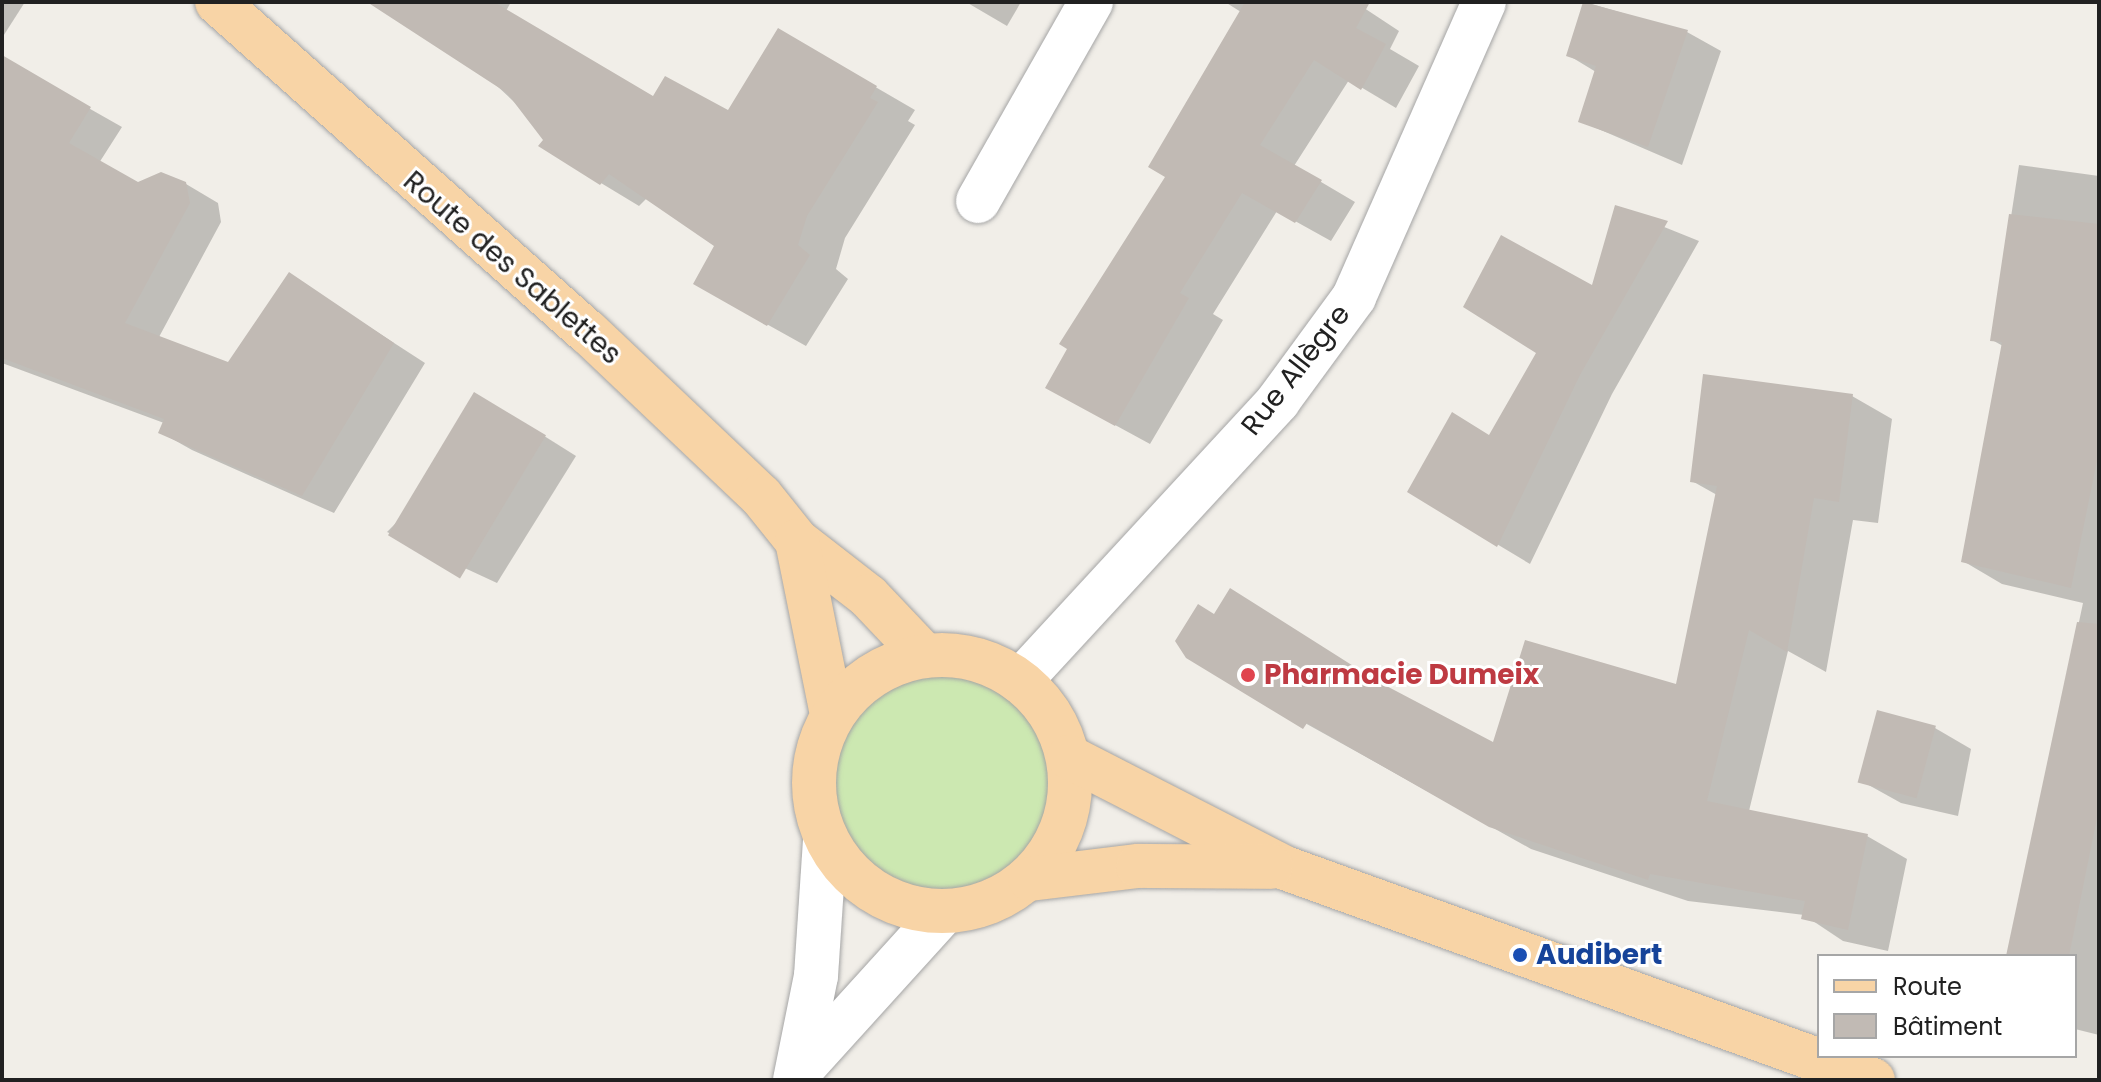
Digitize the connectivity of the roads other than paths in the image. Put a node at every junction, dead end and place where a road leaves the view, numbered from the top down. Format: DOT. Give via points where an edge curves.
graph roads {
  1 [pos="217,2"];
  2 [pos="1091,2"];
  3 [pos="1484,2"];
  4 [pos="978,201"];
  5 [pos="797,541"];
  6 [pos="924,655"];
  7 [pos="1020,681"];
  8 [pos="832,715"];
  9 [pos="1069,757"];
  10 [pos="825,840"];
  11 [pos="1285,868"];
  12 [pos="1030,879"];
  13 [pos="944,912"];
  14 [pos="797,1076"];
  15 [pos="1873,1080"];
  1 -- 5 [label="main road, Route des Sablettes" via="588,332 761,496"];
  2 -- 4 [label="street"];
  3 -- 7 [label="street, Rue Allègre" via="1354,297 1278,401"];
  5 -- 6 [label="main road, Route des Sablettes" via="868,596"];
  5 -- 8 [label="main road, Route des Sablettes"];
  6 -- 7 [label="main road" via="991,664"];
  6 -- 8 [label="main road" via="877,673"];
  7 -- 9 [label="main road" via="1042,701"];
  8 -- 10 [label="main road" via="816,755 814,798"];
  9 -- 11 [label="main road"];
  9 -- 12 [label="main road" via="1070,801 1058,843"];
  10 -- 13 [label="main road" via="874,893"];
  10 -- 14 [label="street" via="816,976"];
  11 -- 12 [label="main road" via="1138,866"];
  11 -- 15 [label="main road"];
  12 -- 13 [label="main road" via="975,908"];
  13 -- 14 [label="street"];
}
